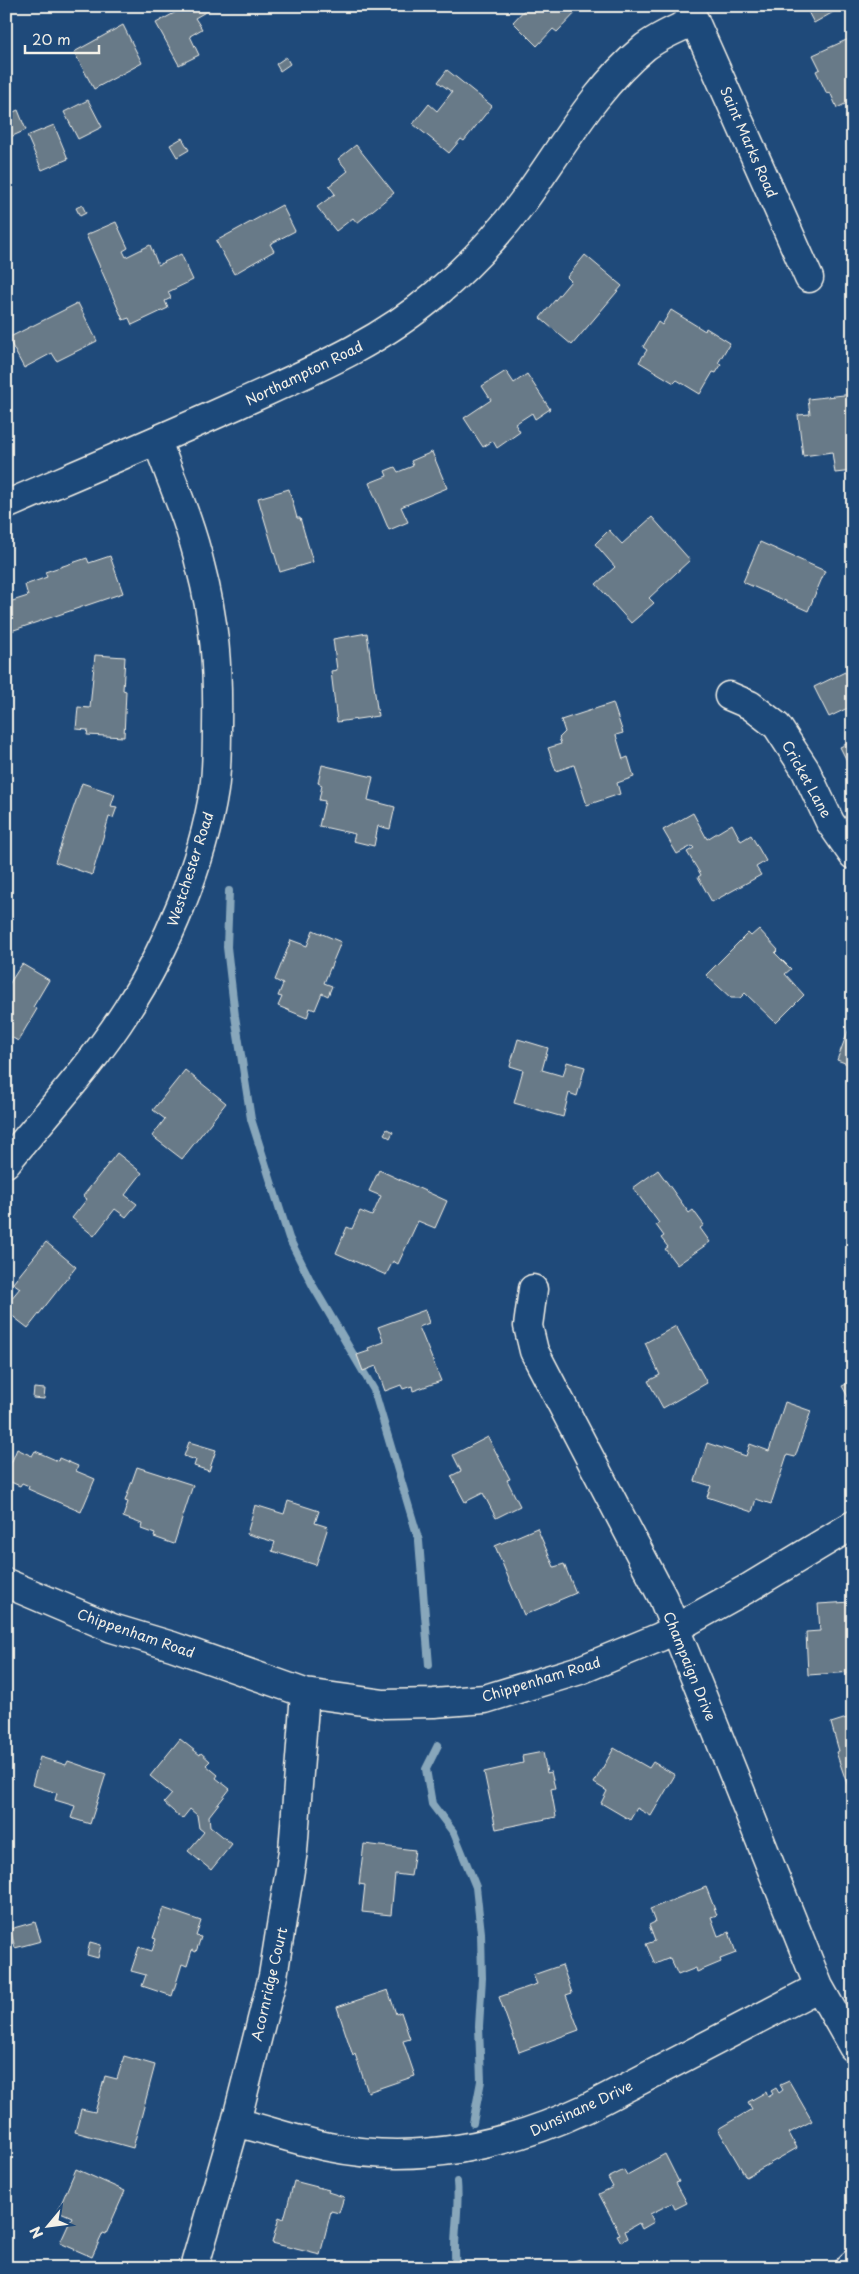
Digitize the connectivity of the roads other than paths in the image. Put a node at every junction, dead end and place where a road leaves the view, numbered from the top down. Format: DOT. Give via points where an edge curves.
graph roads {
  1 [pos="691,14"];
  2 [pos="809,278"];
  3 [pos="157,441"];
  4 [pos="6,504"];
  5 [pos="729,696"];
  6 [pos="853,855"];
  7 [pos="6,1163"];
  8 [pos="533,1289"];
  9 [pos="853,1525"];
  10 [pos="6,1583"];
  11 [pos="676,1628"];
  12 [pos="305,1693"];
  13 [pos="819,1987"];
  14 [pos="853,2047"];
  15 [pos="236,2122"];
  16 [pos="853,2264"];
  17 [pos="194,2268"];
  18 [pos="849,2268"];
  1 -- 2 [label="street, Saint Marks Road"];
  1 -- 3 [label="street, Northampton Road" via="646,47 614,77 583,114 516,210 469,264 435,295 353,352"];
  3 -- 4 [label="street, Northampton Road"];
  3 -- 7 [label="street, Westchester Road" via="200,564 213,626 218,672 217,746 208,820 170,932 149,975 106,1042"];
  5 -- 6 [label="street, Cricket Lane" via="750,705 777,726 805,769 830,822"];
  8 -- 11 [label="street, Champaign Drive" via="528,1326 534,1351"];
  9 -- 11 [label="street, Chippenham Road"];
  10 -- 12 [label="street, Chippenham Road" via="112,1628"];
  11 -- 12 [label="street, Chippenham Road" via="580,1670 485,1698 384,1704"];
  11 -- 13 [label="street, Champaign Drive"];
  12 -- 15 [label="street, Acornridge Court" via="286,1906 274,1976"];
  13 -- 14 [label="street, Champaign Drive"];
  13 -- 15 [label="street, Dunsinane Drive" via="555,2124 485,2145 425,2153 377,2153 329,2147"];
  15 -- 17 [label="street, Acornridge Court"];
  16 -- 18 [label="street"];
}
